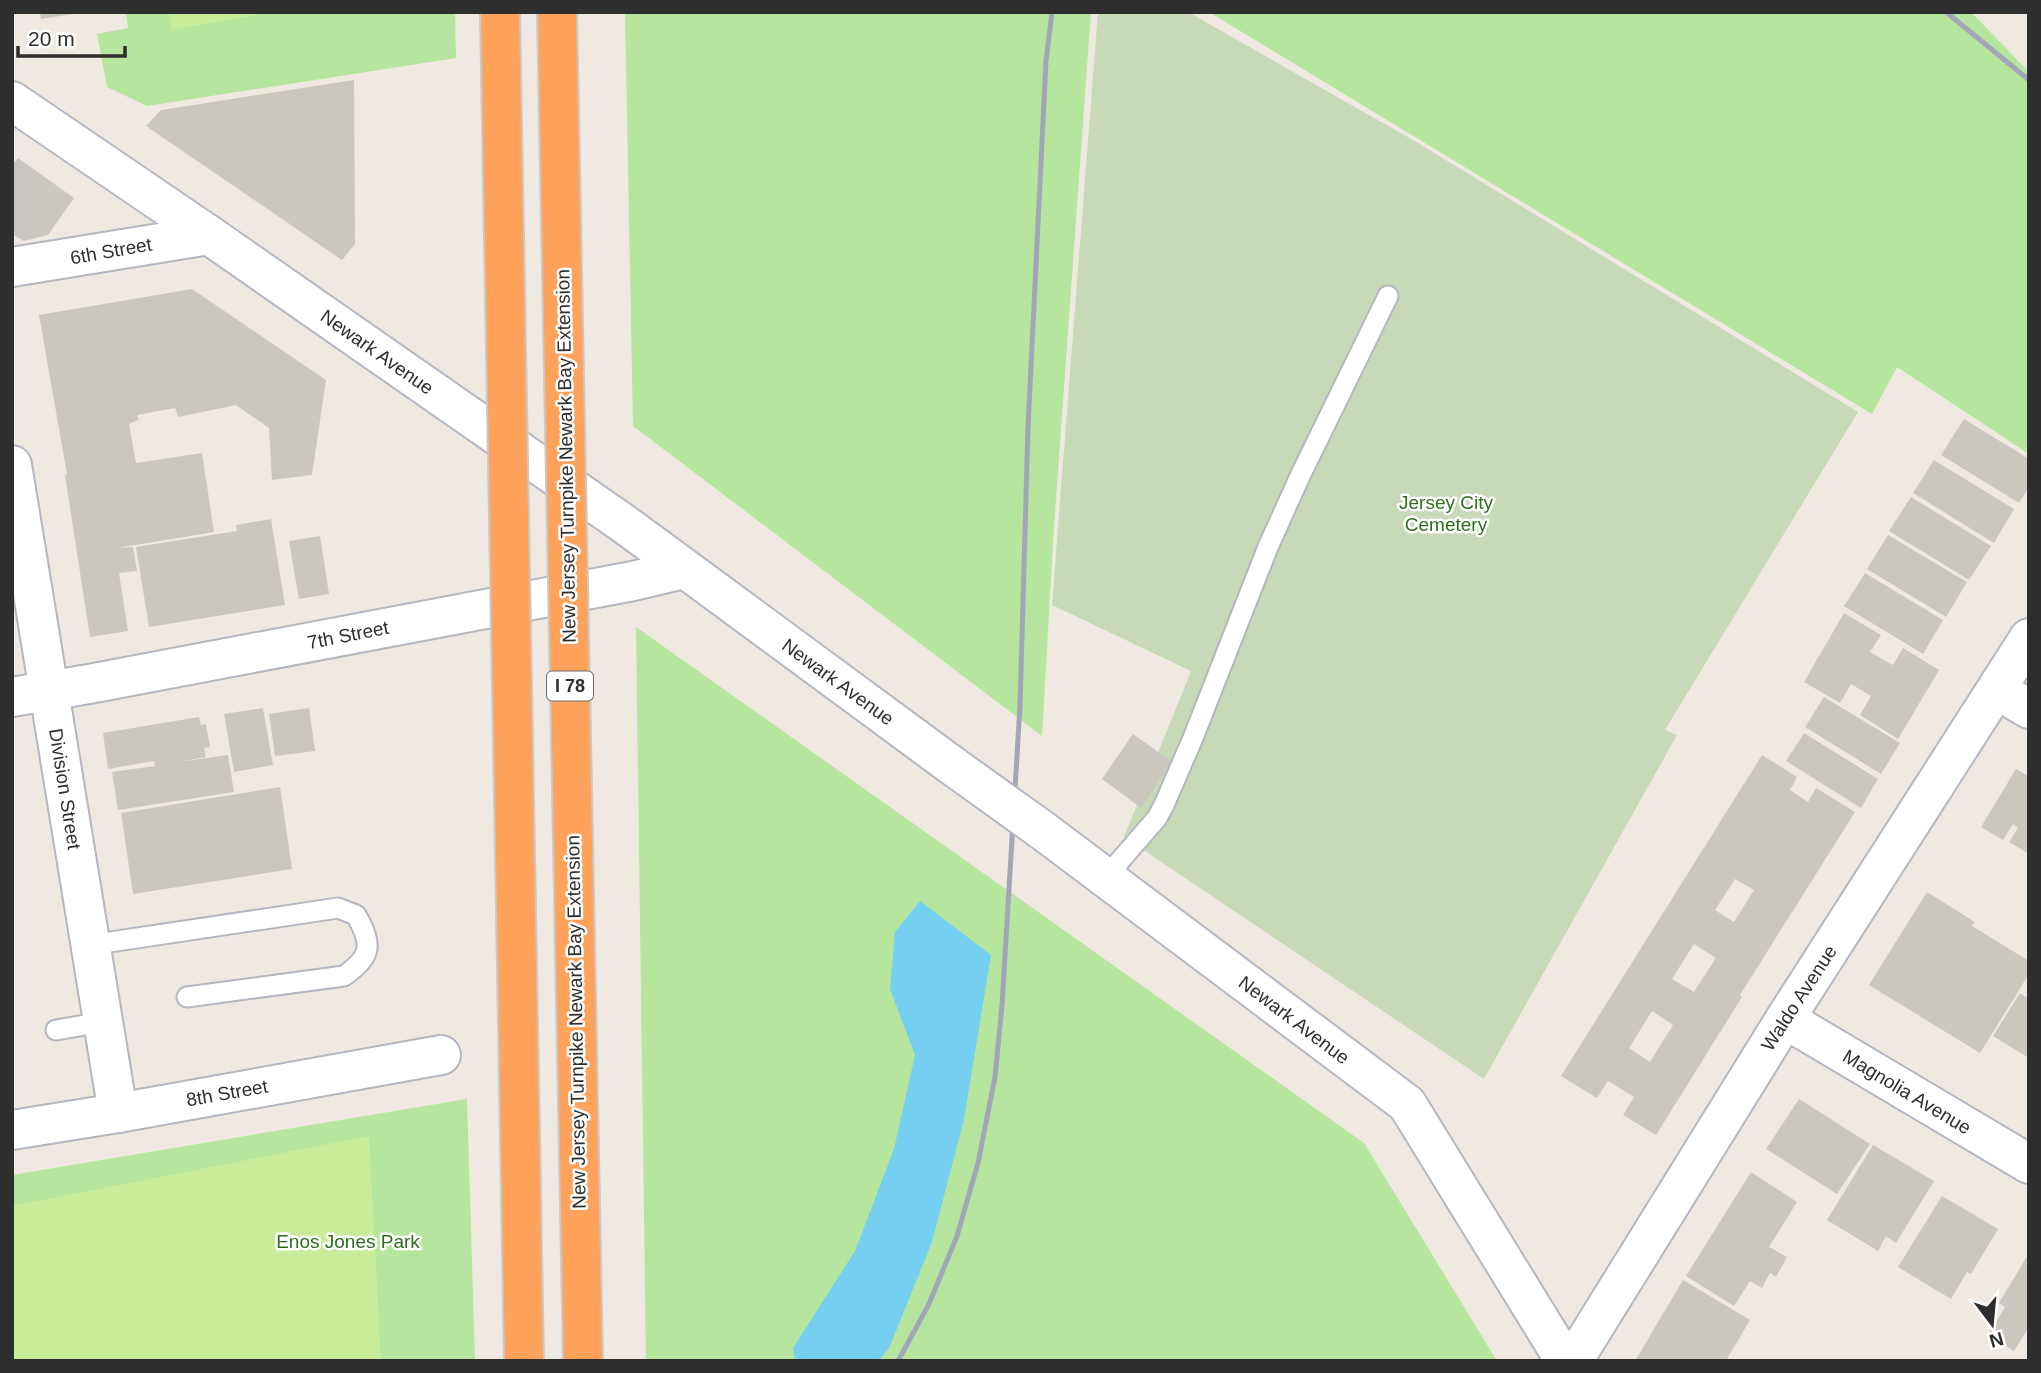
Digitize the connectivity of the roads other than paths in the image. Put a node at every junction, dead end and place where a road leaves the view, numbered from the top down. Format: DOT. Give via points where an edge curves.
graph roads {
  1 [pos="500,12"];
  2 [pos="557,12"];
  3 [pos="12,101"];
  4 [pos="209,235"];
  5 [pos="12,267"];
  6 [pos="1388,296"];
  7 [pos="12,465"];
  8 [pos="684,569"];
  9 [pos="2029,638"];
  10 [pos="31,694"];
  11 [pos="2013,699"];
  12 [pos="1105,878"];
  13 [pos="90,945"];
  14 [pos="187,997"];
  15 [pos="1785,1019"];
  16 [pos="103,1022"];
  17 [pos="56,1030"];
  18 [pos="440,1055"];
  19 [pos="118,1113"];
  20 [pos="12,1130"];
  21 [pos="2029,1164"];
  22 [pos="524,1361"];
  23 [pos="583,1361"];
  24 [pos="1565,1361"];
  25 [pos="1573,1361"];
  1 -- 22 [label="highway, bridge"];
  2 -- 23 [label="highway, New Jersey Turnpike Newark Bay Extension / I 78, bridge"];
  3 -- 4 [label="street, Newark Avenue"];
  4 -- 5 [label="street, 6th Street"];
  4 -- 8 [label="street, Newark Avenue"];
  6 -- 12 [label="lane" via="1268,547 1164,804"];
  7 -- 10 [label="street, Division Street"];
  8 -- 10 [label="street, 7th Street"];
  8 -- 12 [label="street, Newark Avenue, bridge"];
  9 -- 11 [label="street, Waldo Avenue"];
  10 -- 13 [label="street, Division Street"];
  11 -- 15 [label="street, Waldo Avenue"];
  12 -- 24 [label="street, Newark Avenue" via="1407,1104"];
  13 -- 14 [label="lane" via="338,908 356,915 365,931 368,948 361,963 344,976"];
  13 -- 16 [label="street, Division Street"];
  15 -- 21 [label="street, Magnolia Avenue"];
  15 -- 25 [label="street, Waldo Avenue"];
  16 -- 17 [label="lane"];
  16 -- 19 [label="street, Division Street"];
  18 -- 19 [label="street, 8th Street"];
  19 -- 20 [label="street, 8th Street"];
}
